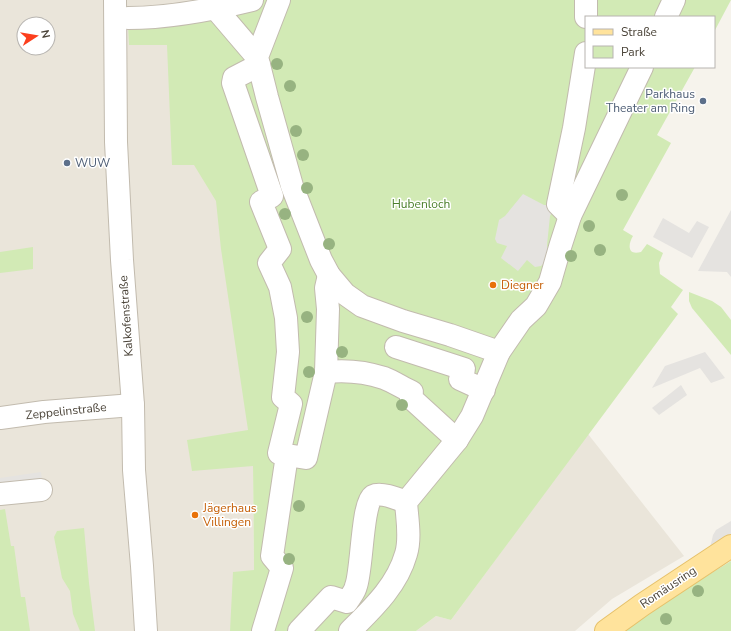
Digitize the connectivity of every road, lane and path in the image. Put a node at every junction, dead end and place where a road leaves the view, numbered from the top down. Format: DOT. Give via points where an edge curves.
graph roads {
  1 [pos="115,0"];
  2 [pos="252,0"];
  3 [pos="279,0"];
  4 [pos="586,0"];
  5 [pos="674,0"];
  6 [pos="216,9"];
  7 [pos="586,16"];
  8 [pos="666,16"];
  9 [pos="128,18"];
  10 [pos="585,58"];
  11 [pos="258,61"];
  12 [pos="642,68"];
  13 [pos="570,216"];
  14 [pos="329,275"];
  15 [pos="403,322"];
  16 [pos="396,347"];
  17 [pos="499,352"];
  18 [pos="326,372"];
  19 [pos="385,378"];
  20 [pos="484,390"];
  21 [pos="133,405"];
  22 [pos="0,418"];
  23 [pos="457,440"];
  24 [pos="288,455"];
  25 [pos="41,490"];
  26 [pos="0,494"];
  27 [pos="406,502"];
  28 [pos="731,546"];
  29 [pos="146,631"];
  30 [pos="264,631"];
  31 [pos="299,631"];
  32 [pos="350,631"];
  33 [pos="606,631"];
  1 -- 21 [label="street, Kalkofenstraße" via="117,150"];
  2 -- 6 [label="street"];
  3 -- 11 [label="street"];
  4 -- 7 [label="street"];
  5 -- 8 [label="street"];
  6 -- 9 [label="street"];
  6 -- 11 [label="street"];
  10 -- 13 [label="street" via="558,204"];
  11 -- 14 [label="street" via="292,186"];
  11 -- 24 [label="street" via="234,78 233,83 272,196 261,202 280,249 269,262 280,287 286,318 288,352 283,397 291,404 279,453"];
  12 -- 13 [label="street"];
  13 -- 17 [label="street" via="550,282 536,306 521,320"];
  14 -- 15 [label="street" via="345,294 362,306"];
  14 -- 18 [label="street" via="326,288"];
  15 -- 16 [label="street"];
  15 -- 17 [label="street"];
  16 -- 19 [label="street"];
  16 -- 20 [label="street" via="464,369 460,379"];
  17 -- 20 [label="street"];
  18 -- 19 [label="street" via="340,370"];
  18 -- 24 [label="street" via="306,458"];
  19 -- 23 [label="street" via="412,392 411,398"];
  20 -- 23 [label="street"];
  21 -- 22 [label="street, Zeppelinstraße"];
  21 -- 29 [label="street, Kalkofenstraße" via="134,470"];
  23 -- 27 [label="street"];
  24 -- 30 [label="street" via="272,556 282,568"];
  25 -- 26 [label="street"];
  27 -- 31 [label="street" via="390,496 375,496 370,499 357,586 348,602 331,597"];
  27 -- 32 [label="street" via="408,540 399,572 373,609"];
  28 -- 33 [label="main road, Romäusring"];
}
